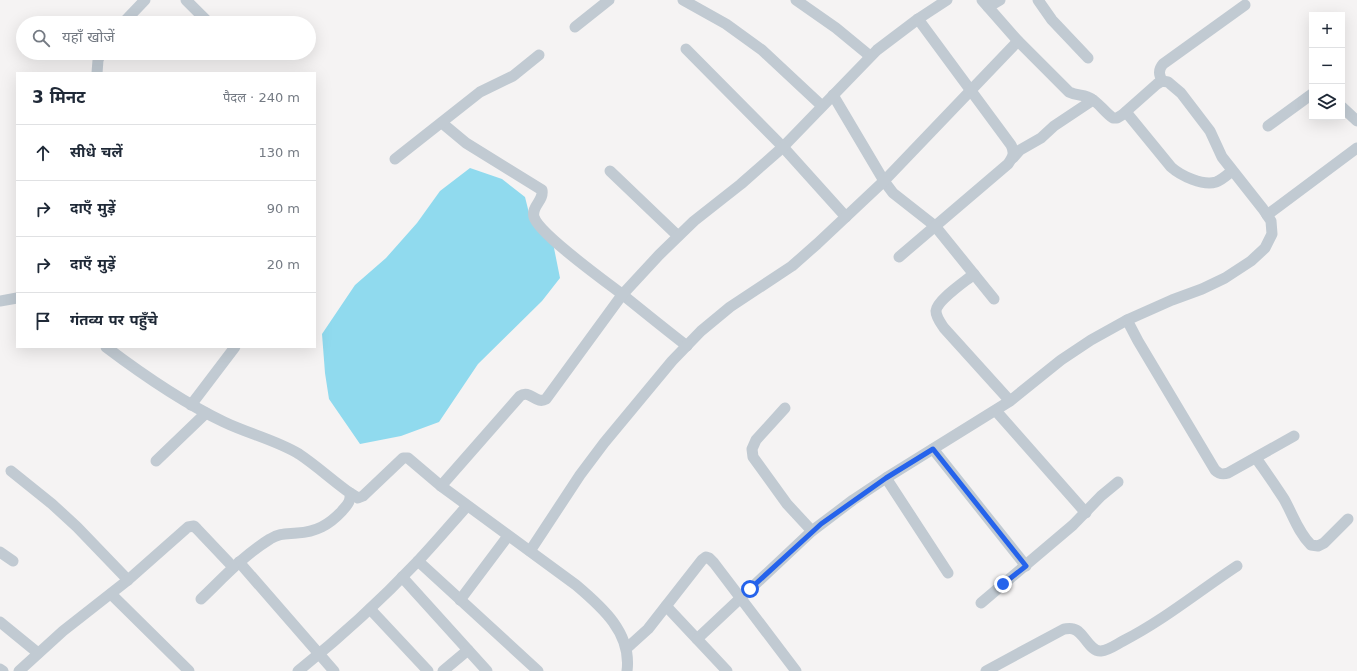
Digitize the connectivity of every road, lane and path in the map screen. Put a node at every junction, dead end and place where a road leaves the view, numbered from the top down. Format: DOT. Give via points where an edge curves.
graph roads {
  1 [pos="145,0"];
  2 [pos="186,0"];
  3 [pos="609,0"];
  4 [pos="683,0"];
  5 [pos="796,0"];
  6 [pos="947,0"];
  7 [pos="1000,0"];
  8 [pos="1038,0"];
  9 [pos="985,4"];
  10 [pos="1245,5"];
  11 [pos="130,16"];
  12 [pos="202,16"];
  13 [pos="918,19"];
  14 [pos="575,27"];
  15 [pos="1018,41"];
  16 [pos="686,48"];
  17 [pos="540,55"];
  18 [pos="870,56"];
  19 [pos="1088,58"];
  20 [pos="98,60"];
  21 [pos="97,72"];
  22 [pos="1162,81"];
  23 [pos="971,90"];
  24 [pos="833,95"];
  25 [pos="1309,96"];
  26 [pos="1093,100"];
  27 [pos="822,106"];
  28 [pos="1345,110"];
  29 [pos="1126,112"];
  30 [pos="1357,121"];
  31 [pos="442,122"];
  32 [pos="1268,126"];
  33 [pos="783,148"];
  34 [pos="1357,148"];
  35 [pos="1013,158"];
  36 [pos="395,160"];
  37 [pos="610,171"];
  38 [pos="1232,171"];
  39 [pos="884,181"];
  40 [pos="1267,215"];
  41 [pos="846,217"];
  42 [pos="935,226"];
  43 [pos="678,236"];
  44 [pos="899,257"];
  45 [pos="974,274"];
  46 [pos="622,295"];
  47 [pos="16,298"];
  48 [pos="994,299"];
  49 [pos="0,301"];
  50 [pos="1127,320"];
  51 [pos="687,346"];
  52 [pos="107,348"];
  53 [pos="234,348"];
  54 [pos="1010,401"];
  55 [pos="191,404"];
  56 [pos="785,408"];
  57 [pos="996,411"];
  58 [pos="206,412"];
  59 [pos="1294,436"];
  60 [pos="933,449"];
  61 [pos="1256,458"];
  62 [pos="156,461"];
  63 [pos="11,471"];
  64 [pos="886,478"];
  65 [pos="1118,482"];
  66 [pos="441,486"];
  67 [pos="350,493"];
  68 [pos="467,506"];
  69 [pos="1086,513"];
  70 [pos="1348,519"];
  71 [pos="812,531"];
  72 [pos="508,536"];
  73 [pos="0,552"];
  74 [pos="530,552"];
  75 [pos="13,561"];
  76 [pos="418,561"];
  77 [pos="236,564"];
  78 [pos="1026,566"];
  79 [pos="1237,566"];
  80 [pos="948,573"];
  81 [pos="402,577"];
  82 [pos="128,580"];
  83 [pos="111,594"];
  84 [pos="741,598"];
  85 [pos="202,599"];
  86 [pos="460,600"];
  87 [pos="981,603"];
  88 [pos="666,606"];
  89 [pos="370,609"];
  90 [pos="0,622"];
  91 [pos="696,639"];
  92 [pos="627,648"];
  93 [pos="468,650"];
  94 [pos="38,653"];
  95 [pos="319,654"];
  96 [pos="0,669"];
  97 [pos="3,671"];
  98 [pos="19,671"];
  99 [pos="189,671"];
  100 [pos="298,671"];
  101 [pos="334,671"];
  102 [pos="428,671"];
  103 [pos="443,671"];
  104 [pos="488,671"];
  105 [pos="538,671"];
  106 [pos="627,671"];
  107 [pos="727,671"];
  108 [pos="796,671"];
  109 [pos="986,671"];
  1 -- 11 [label="street"];
  2 -- 12 [label="street"];
  3 -- 14 [label="street"];
  4 -- 27 [label="street" via="726,24 762,50"];
  5 -- 18 [label="street"];
  6 -- 13 [label="street"];
  7 -- 9 [label="street"];
  8 -- 19 [label="street" via="1052,20"];
  9 -- 15 [label="street"];
  10 -- 22 [label="street" via="1163,64 1159,68"];
  13 -- 18 [label="street"];
  13 -- 23 [label="street"];
  15 -- 23 [label="street"];
  15 -- 26 [label="street" via="1069,92"];
  16 -- 33 [label="street"];
  17 -- 31 [label="street" via="513,76 480,92"];
  18 -- 24 [label="street"];
  20 -- 21 [label="street"];
  22 -- 29 [label="street"];
  22 -- 38 [label="street" via="1174,86 1201,118"];
  23 -- 35 [label="street" via="1011,145"];
  23 -- 39 [label="street"];
  24 -- 27 [label="street"];
  24 -- 39 [label="street"];
  25 -- 32 [label="street"];
  26 -- 29 [label="street" via="1113,118"];
  26 -- 35 [label="street" via="1020,150"];
  27 -- 33 [label="street"];
  28 -- 30 [label="street"];
  29 -- 38 [label="street" via="1179,174 1208,183 1225,178"];
  31 -- 36 [label="street"];
  31 -- 46 [label="street" via="466,143 542,190 541,199 533,210 539,226"];
  33 -- 41 [label="street"];
  33 -- 43 [label="street"];
  34 -- 40 [label="street"];
  35 -- 42 [label="street"];
  37 -- 43 [label="street"];
  38 -- 40 [label="street"];
  39 -- 41 [label="street"];
  39 -- 42 [label="street" via="894,193"];
  40 -- 50 [label="street" via="1271,221 1272,234 1266,248 1251,262 1202,289"];
  41 -- 51 [label="street" via="792,266 730,307"];
  42 -- 44 [label="street"];
  42 -- 45 [label="street"];
  43 -- 46 [label="street"];
  45 -- 48 [label="street"];
  45 -- 54 [label="street" via="940,302 936,309 937,317"];
  46 -- 51 [label="street"];
  46 -- 66 [label="street" via="546,400 538,400 528,394 520,396"];
  47 -- 49 [label="street"];
  50 -- 54 [label="street" via="1061,360"];
  50 -- 61 [label="street" via="1215,470 1223,474 1228,473"];
  51 -- 74 [label="street" via="580,474"];
  52 -- 55 [label="street"];
  53 -- 55 [label="street"];
  54 -- 57 [label="street"];
  55 -- 58 [label="street"];
  56 -- 71 [label="street" via="756,440 752,457 787,504"];
  57 -- 60 [label="street"];
  57 -- 69 [label="street"];
  58 -- 62 [label="street"];
  58 -- 67 [label="street" via="225,423 276,442 299,454"];
  59 -- 61 [label="street"];
  60 -- 64 [label="street"];
  60 -- 78 [label="street"];
  61 -- 70 [label="street" via="1311,545 1318,546 1324,543"];
  63 -- 82 [label="street" via="77,527"];
  64 -- 71 [label="street"];
  64 -- 80 [label="street"];
  65 -- 69 [label="street"];
  66 -- 67 [label="street" via="408,458 403,458 363,496 358,498"];
  66 -- 68 [label="street"];
  67 -- 77 [label="street" via="349,504 324,527 302,533 283,533 271,538"];
  68 -- 72 [label="street"];
  68 -- 76 [label="street"];
  69 -- 78 [label="street"];
  71 -- 84 [label="street"];
  72 -- 74 [label="street"];
  72 -- 86 [label="street"];
  73 -- 75 [label="street"];
  74 -- 92 [label="street" via="595,601 619,630"];
  76 -- 81 [label="street"];
  76 -- 86 [label="street"];
  77 -- 82 [label="street" via="194,526 188,527"];
  77 -- 85 [label="street"];
  77 -- 95 [label="street"];
  78 -- 87 [label="street"];
  79 -- 109 [label="street" via="1164,618 1107,649 1093,648 1078,631 1072,628 1064,629"];
  81 -- 89 [label="street"];
  81 -- 93 [label="street"];
  82 -- 83 [label="street"];
  83 -- 94 [label="street"];
  83 -- 99 [label="street"];
  84 -- 88 [label="street" via="714,563 706,557"];
  84 -- 91 [label="street"];
  84 -- 108 [label="street"];
  86 -- 105 [label="street"];
  88 -- 91 [label="street"];
  88 -- 92 [label="street" via="648,629"];
  89 -- 95 [label="street"];
  89 -- 102 [label="street"];
  90 -- 94 [label="street"];
  91 -- 107 [label="street"];
  92 -- 106 [label="street"];
  93 -- 103 [label="street"];
  93 -- 104 [label="street"];
  94 -- 98 [label="street"];
  95 -- 100 [label="street"];
  95 -- 101 [label="street"];
  96 -- 97 [label="street"];
}
